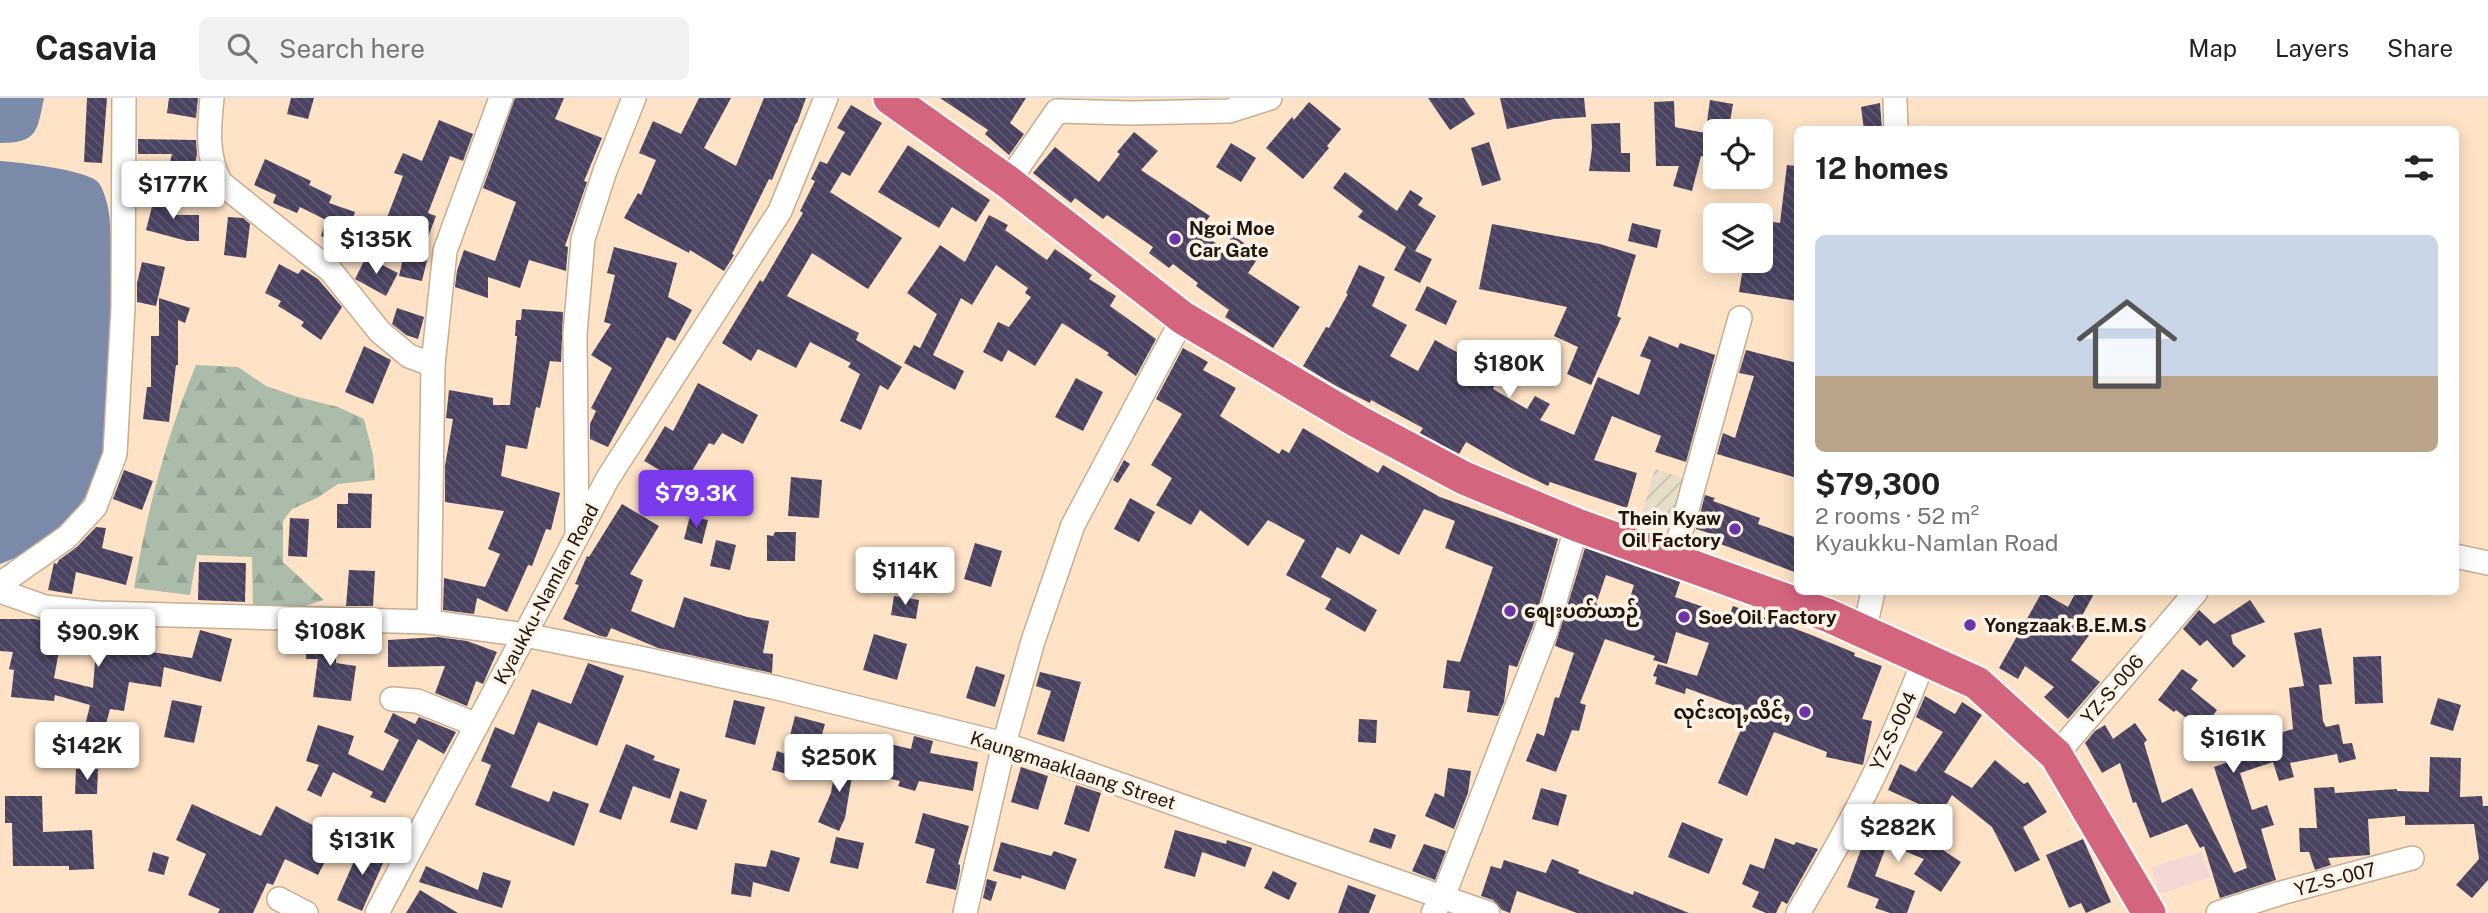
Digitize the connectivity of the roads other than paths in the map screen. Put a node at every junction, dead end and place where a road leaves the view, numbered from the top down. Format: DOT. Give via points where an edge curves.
graph roads {
  1 [pos="124,98"];
  2 [pos="212,98"];
  3 [pos="501,98"];
  4 [pos="634,98"];
  5 [pos="826,98"];
  6 [pos="891,98"];
  7 [pos="1270,98"];
  8 [pos="1895,98"];
  9 [pos="1057,105"];
  10 [pos="1896,126"];
  11 [pos="124,178"];
  12 [pos="1008,182"];
  13 [pos="221,183"];
  14 [pos="1183,318"];
  15 [pos="1740,318"];
  16 [pos="433,365"];
  17 [pos="1577,525"];
  18 [pos="577,534"];
  19 [pos="2459,557"];
  20 [pos="1673,560"];
  21 [pos="2488,563"];
  22 [pos="0,584"];
  23 [pos="0,591"];
  24 [pos="1872,595"];
  25 [pos="2193,595"];
  26 [pos="429,622"];
  27 [pos="1864,632"];
  28 [pos="524,635"];
  29 [pos="1924,659"];
  30 [pos="392,699"];
  31 [pos="477,726"];
  32 [pos="1004,744"];
  33 [pos="2056,755"];
  34 [pos="2412,858"];
  35 [pos="279,899"];
  36 [pos="1438,905"];
  37 [pos="306,913"];
  38 [pos="377,913"];
  39 [pos="965,913"];
  40 [pos="1488,913"];
  41 [pos="1798,913"];
  42 [pos="2149,913"];
  43 [pos="2218,913"];
  1 -- 11 [label="street"];
  2 -- 13 [label="street" via="209,133"];
  3 -- 16 [label="street" via="445,251"];
  4 -- 18 [label="street" via="583,239 575,334"];
  5 -- 18 [label="street, Kyaukku-Namlan Road" via="780,211 608,478"];
  6 -- 12 [label="highway"];
  7 -- 9 [label="street" via="1228,111"];
  8 -- 10 [label="street"];
  9 -- 12 [label="street"];
  11 -- 13 [label="street" via="161,186"];
  11 -- 22 [label="street" via="115,454 95,507 67,537"];
  12 -- 14 [label="highway"];
  13 -- 16 [label="street" via="331,271 380,332 409,356"];
  14 -- 17 [label="highway" via="1464,478"];
  14 -- 32 [label="street" via="1073,525"];
  15 -- 20 [label="street"];
  16 -- 26 [label="street"];
  17 -- 20 [label="highway"];
  17 -- 36 [label="street" via="1546,631"];
  18 -- 28 [label="street, Kyaukku-Namlan Road"];
  19 -- 21 [label="street"];
  20 -- 27 [label="highway"];
  23 -- 26 [label="street, Kaungmaaklaang Street" via="45,607 97,613"];
  24 -- 27 [label="street"];
  25 -- 33 [label="street, YZ-S-006"];
  26 -- 28 [label="street, Kaungmaaklaang Street"];
  27 -- 29 [label="highway"];
  28 -- 31 [label="street, Kyaukku-Namlan Road"];
  28 -- 32 [label="street, Kaungmaaklaang Street" via="777,688"];
  29 -- 33 [label="highway" via="1977,683"];
  29 -- 41 [label="street, YZ-S-004" via="1839,844"];
  30 -- 31 [label="street" via="417,701"];
  31 -- 38 [label="street, Kyaukku-Namlan Road"];
  32 -- 36 [label="street, Kaungmaaklaang Street"];
  32 -- 39 [label="street"];
  33 -- 42 [label="highway"];
  34 -- 43 [label="street, YZ-S-007"];
  35 -- 37 [label="street"];
  36 -- 40 [label="street, Kaungmaaklaang Street"];
}
